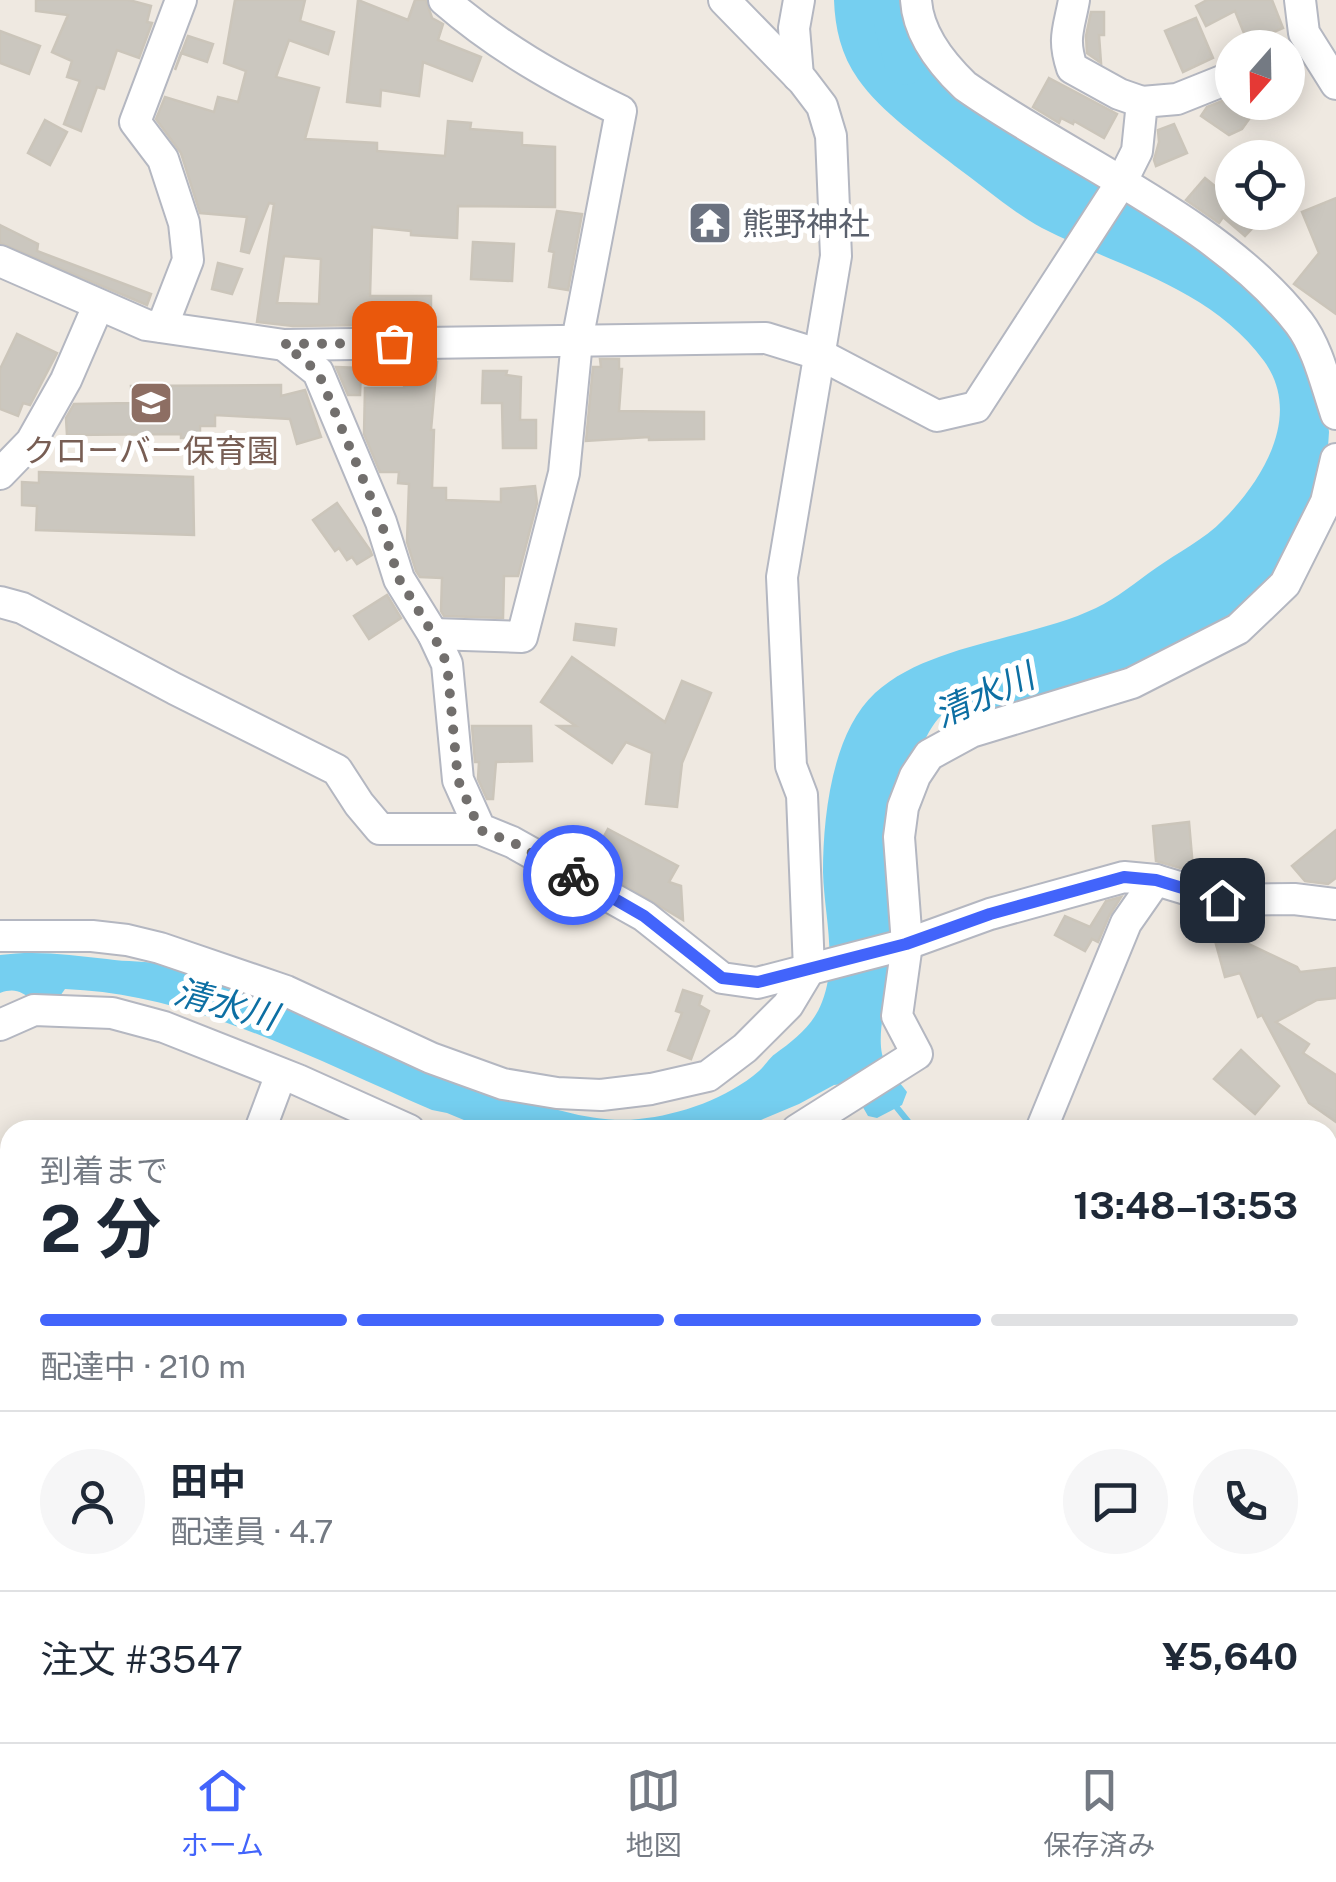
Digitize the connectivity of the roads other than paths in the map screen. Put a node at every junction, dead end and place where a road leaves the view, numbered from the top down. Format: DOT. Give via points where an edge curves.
graph roads {
  1 [pos="182,0"];
  2 [pos="444,0"];
  3 [pos="724,0"];
  4 [pos="799,0"];
  5 [pos="916,0"];
  6 [pos="1074,0"];
  7 [pos="1300,0"];
  8 [pos="1296,30"];
  9 [pos="1305,51"];
  10 [pos="798,76"];
  11 [pos="1215,84"];
  12 [pos="1336,84"];
  13 [pos="1142,102"];
  14 [pos="1121,183"];
  15 [pos="0,261"];
  16 [pos="98,306"];
  17 [pos="162,327"];
  18 [pos="577,341"];
  19 [pos="284,344"];
  20 [pos="821,356"];
  21 [pos="1336,414"];
  22 [pos="1336,459"];
  23 [pos="0,474"];
  24 [pos="0,602"];
  25 [pos="433,634"];
  26 [pos="480,830"];
  27 [pos="1156,880"];
  28 [pos="1335,904"];
  29 [pos="0,936"];
  30 [pos="906,944"];
  31 [pos="809,970"];
  32 [pos="0,1025"];
  33 [pos="280,1074"];
  34 [pos="264,1120"];
  35 [pos="387,1120"];
  36 [pos="826,1120"];
  37 [pos="1046,1120"];
  1 -- 17 [label="street" via="135,122 164,159 184,223 188,260"];
  2 -- 18 [label="street" via="549,76 621,111"];
  3 -- 10 [label="street"];
  4 -- 10 [label="street"];
  5 -- 14 [label="street" via="942,64 965,86"];
  6 -- 13 [label="street" via="1065,31 1072,68"];
  7 -- 8 [label="street"];
  9 -- 12 [label="street"];
  10 -- 20 [label="street" via="822,106 831,136 836,256"];
  11 -- 13 [label="street" via="1177,99"];
  13 -- 14 [label="street" via="1138,151"];
  14 -- 20 [label="street" via="976,408 937,416"];
  14 -- 21 [label="street" via="1229,252 1300,324"];
  15 -- 16 [label="street"];
  16 -- 17 [label="street"];
  16 -- 23 [label="street" via="31,442"];
  17 -- 19 [label="street"];
  18 -- 19 [label="street"];
  18 -- 20 [label="street" via="766,338"];
  18 -- 25 [label="street" via="564,473 522,637"];
  19 -- 25 [label="street" via="318,372 399,579"];
  20 -- 31 [label="street" via="782,577 791,766 802,795"];
  22 -- 30 [label="street" via="1326,502 1286,584 1238,628 1132,683 971,732 929,756 903,807 899,837"];
  24 -- 26 [label="street" via="337,770 380,829"];
  25 -- 26 [label="street" via="447,664 458,780"];
  26 -- 31 [label="street" via="644,916 722,978 758,982"];
  27 -- 28 [label="street" via="1222,900"];
  27 -- 30 [label="street" via="1124,877 1085,886"];
  27 -- 37 [label="street" via="1126,923"];
  29 -- 31 [label="street" via="92,936 160,948 286,991 503,1084 586,1094 708,1076 788,1005"];
  30 -- 31 [label="street"];
  30 -- 36 [label="street" via="897,1016 918,1054"];
  32 -- 33 [label="street" via="34,1010 112,1013"];
  33 -- 34 [label="street"];
  33 -- 35 [label="street"];
}
